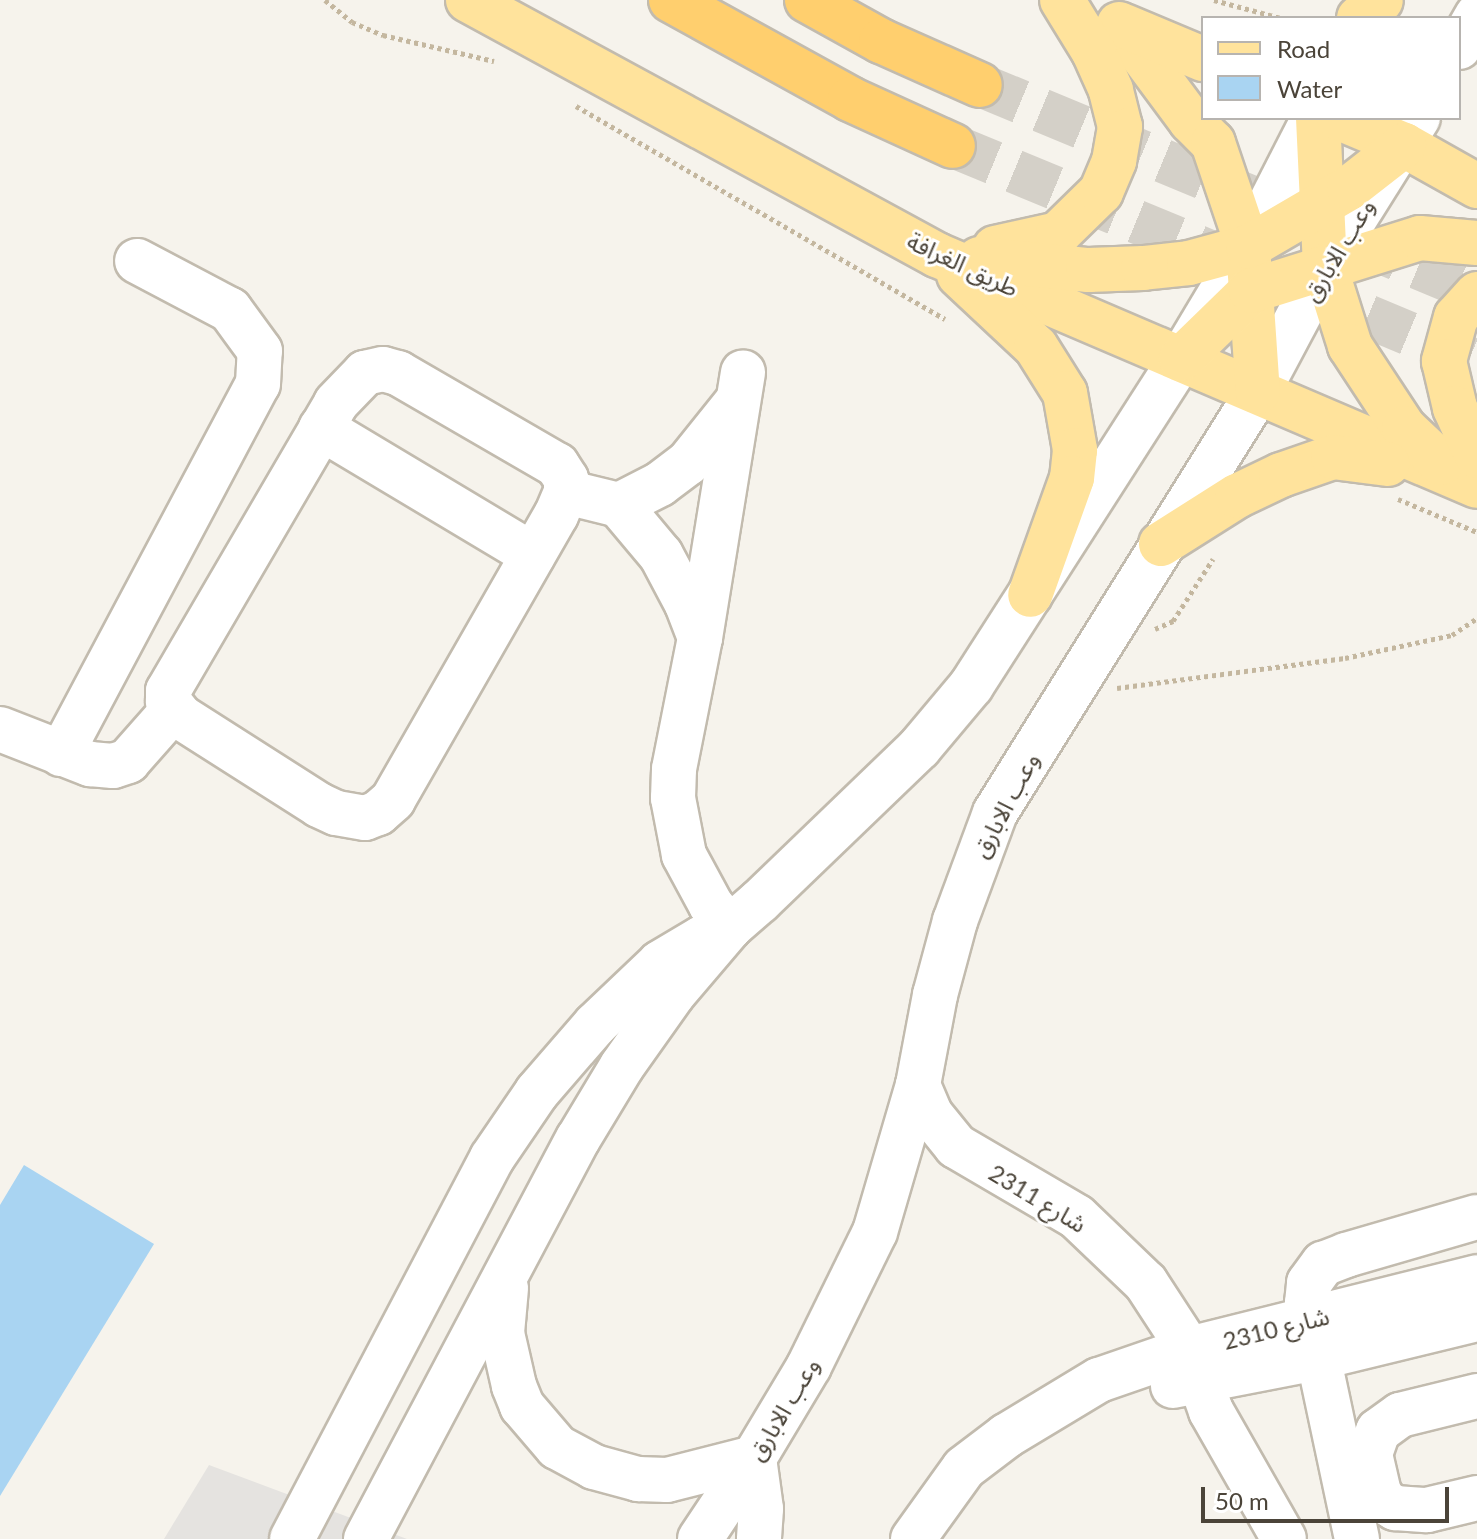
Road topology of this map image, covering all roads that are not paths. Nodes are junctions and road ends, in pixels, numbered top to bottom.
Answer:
1 (468, 0) edge
2 (671, 0) edge
3 (807, 0) edge
4 (1062, 0) edge
5 (1069, 0) edge
6 (1381, 0) edge
7 (1361, 16) edge
8 (1477, 16) edge
9 (1119, 24) junction
10 (1201, 41) edge
11 (1461, 44) edge
12 (1201, 58) edge
13 (980, 85) tunnel mouth
14 (1315, 120) edge
15 (1316, 120) edge
16 (1350, 120) edge
17 (1411, 131) edge
18 (953, 146) tunnel mouth
19 (1477, 186) edge
20 (1321, 205) junction
21 (1477, 243) edge
22 (1248, 247) junction
23 (937, 255) junction
24 (137, 261) dead end
25 (1325, 266) junction
26 (1251, 291) junction
27 (1477, 294) edge
28 (1181, 359) junction
29 (1258, 392) junction
30 (321, 428) junction
31 (1471, 475) edge
32 (566, 492) junction
33 (619, 505) junction
34 (1161, 544) junction
35 (533, 555) junction
36 (1030, 595) junction
37 (700, 638) junction
38 (173, 710) junction
39 (0, 729) edge
40 (61, 754) junction
41 (730, 927) junction
42 (918, 1085) junction
43 (1477, 1217) edge
44 (507, 1274) junction
45 (1477, 1277) edge
46 (1477, 1319) edge
47 (1314, 1339) junction
48 (1195, 1365) junction
49 (1256, 1370) junction
50 (1477, 1396) edge
51 (1232, 1420) junction
52 (754, 1458) junction
53 (1477, 1498) edge
54 (292, 1539) edge
55 (366, 1539) edge
56 (700, 1539) edge
57 (759, 1539) edge
58 (913, 1539) edge
59 (1284, 1539) edge
60 (1294, 1539) edge
61 (1357, 1539) edge

1 - 23 main road, طريق الغرافة
2 - 18 highway
3 - 13 highway
4 - 23 main road
5 - 9 main road
6 - 7 main road
8 - 11 street
9 - 10 main road
9 - 12 main road
9 - 22 main road
14 - 22 street
15 - 20 main road
16 - 17 main road
17 - 19 main road
17 - 20 main road
17 - 25 street, وعب الابارق
20 - 22 main road
20 - 25 main road
21 - 25 main road
22 - 23 main road
22 - 26 main road
22 - 28 street
23 - 28 main road, طريق الغرافة
23 - 36 main road
24 - 40 street
25 - 26 main road
25 - 29 street, وعب الابارق
25 - 31 main road
26 - 28 main road
26 - 29 main road
27 - 31 main road
28 - 29 main road, طريق الغرافة
28 - 36 street
29 - 31 main road, طريق الغرافة
29 - 34 street, وعب الابارق
30 - 32 street
30 - 35 street
30 - 38 street
31 - 34 main road
32 - 33 street
32 - 35 street
33 - 37 street
33 - 37 street
34 - 42 street, وعب الابارق
35 - 38 street
36 - 41 street
37 - 41 street
38 - 40 street
39 - 40 street
41 - 44 street
41 - 54 street
42 - 48 street, شارع 2311
42 - 52 street, وعب الابارق
43 - 47 street
44 - 52 street
44 - 55 street
45 - 47 street, شارع 2310
46 - 47 street, شارع 2310
47 - 48 street, شارع 2310
47 - 49 street, شارع 2310
47 - 61 street
48 - 49 street, شارع 2310
48 - 51 street, شارع 2311
48 - 58 street, شارع 2310
48 - 59 street, شارع 2311
49 - 51 street
50 - 53 street
51 - 60 street, شارع 2311
52 - 56 street, وعب الابارق
52 - 57 street

